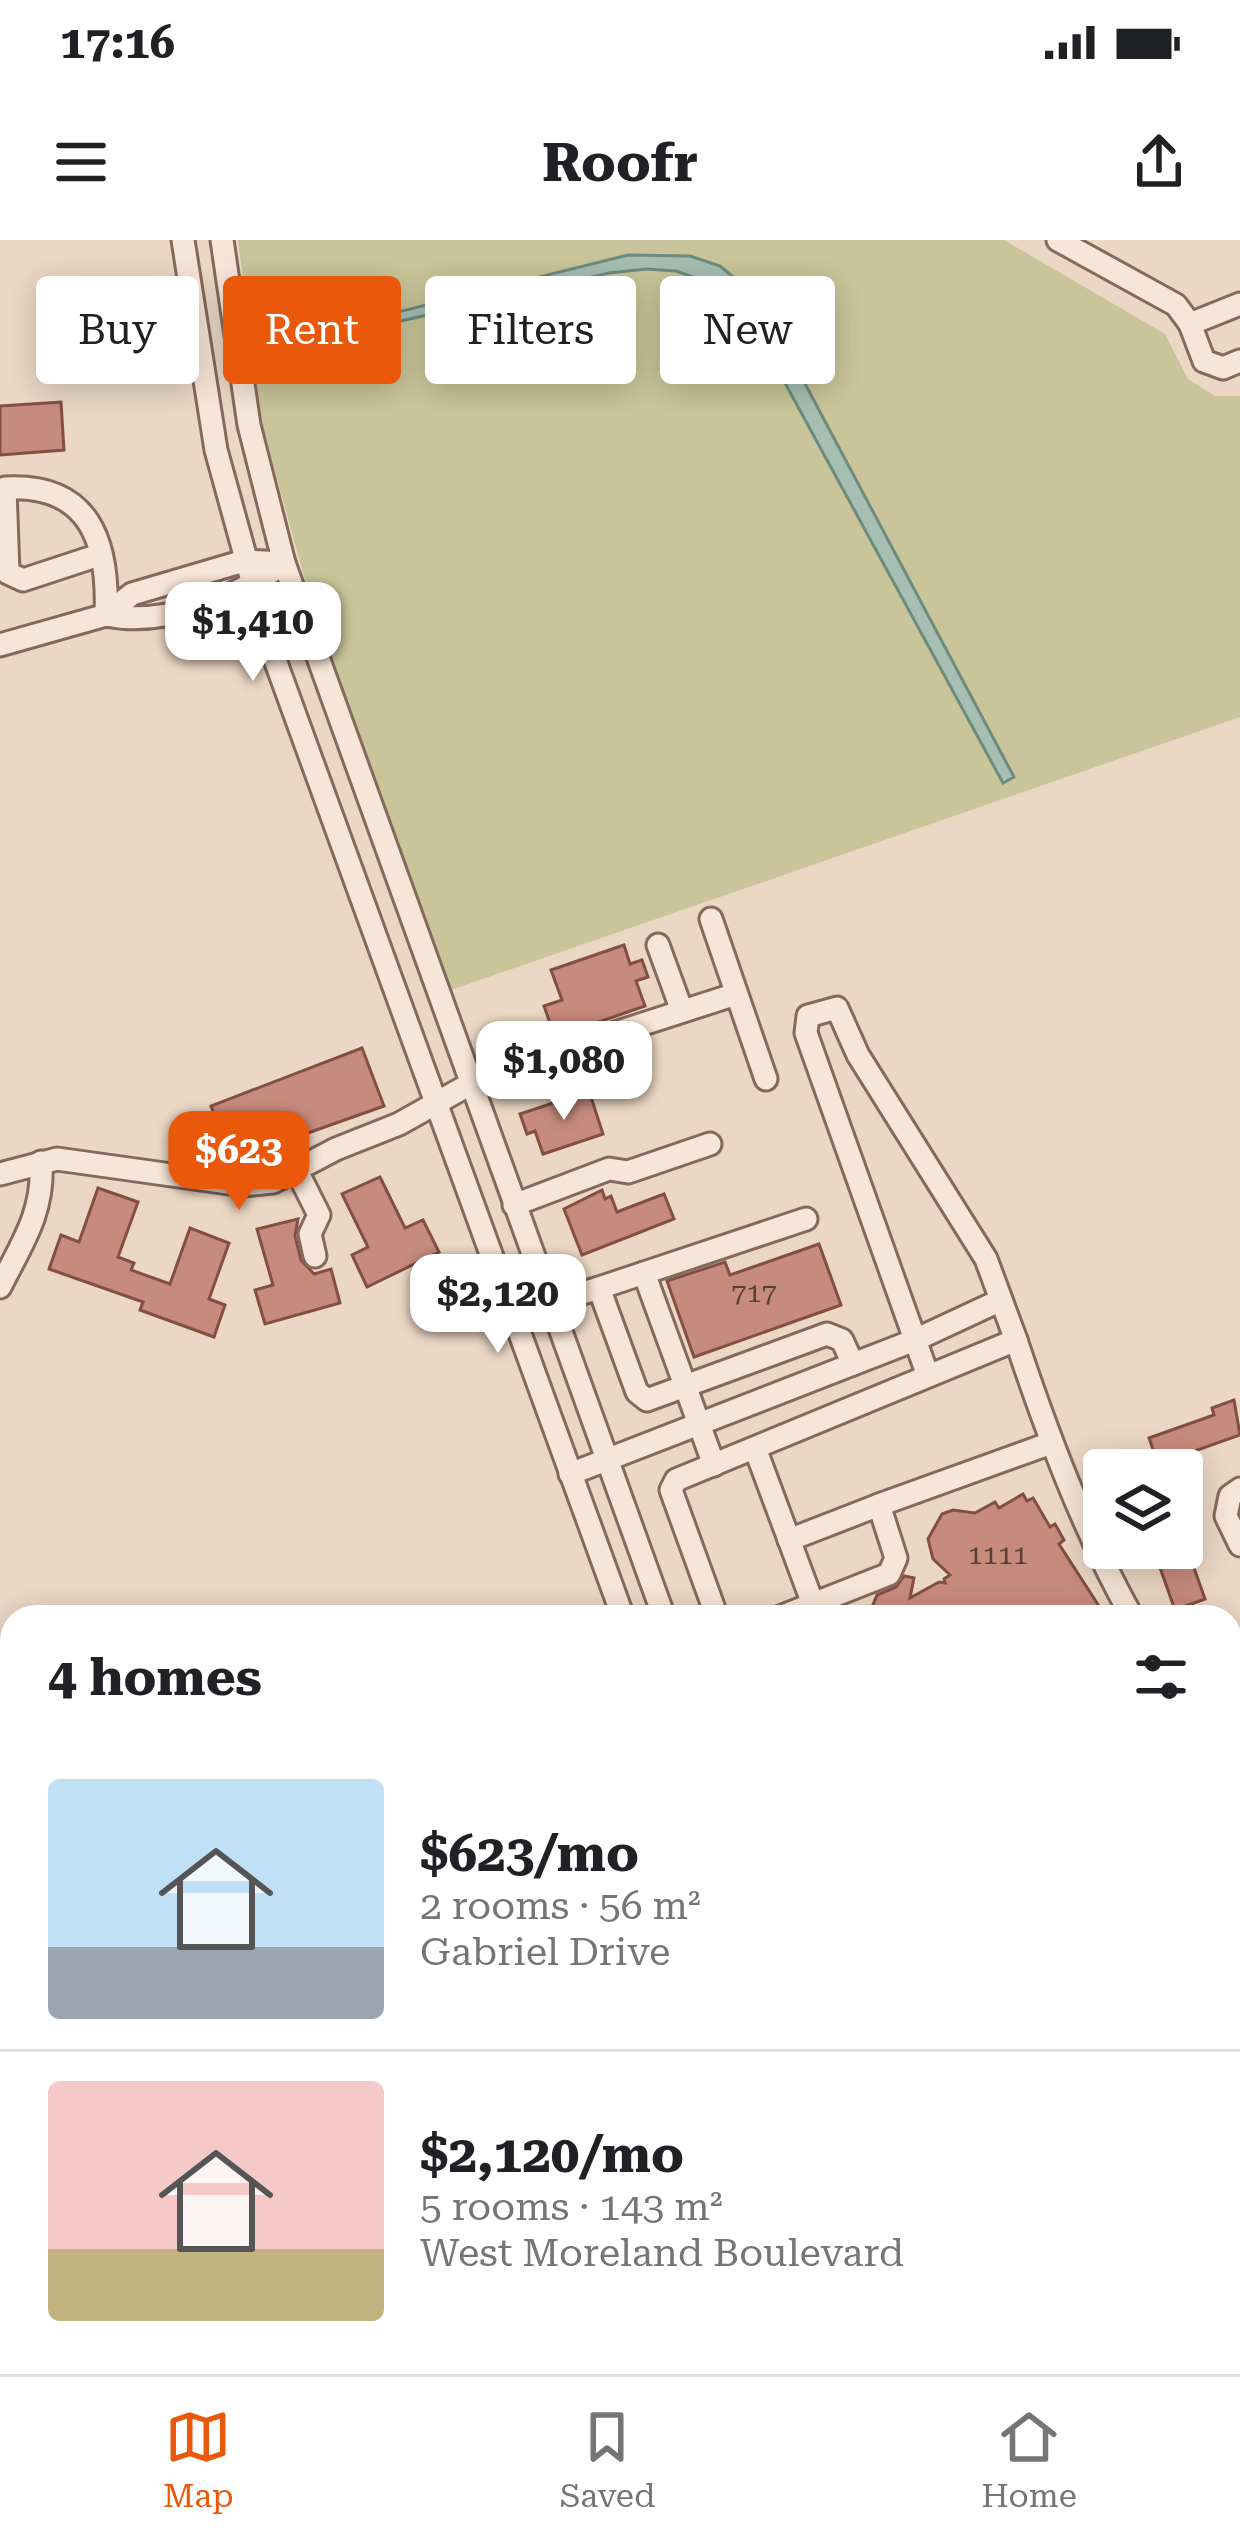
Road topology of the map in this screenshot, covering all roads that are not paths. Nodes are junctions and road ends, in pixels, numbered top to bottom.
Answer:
1 (183, 240) edge
2 (222, 240) edge
3 (1058, 240) edge
4 (1240, 304) edge
5 (1190, 324) junction
6 (1240, 362) edge
7 (249, 425) junction
8 (213, 431) junction
9 (99, 556) junction
10 (244, 561) junction
11 (284, 563) junction
12 (252, 588) junction
13 (106, 615) junction
14 (0, 645) edge
15 (350, 755) junction
16 (313, 768) junction
17 (711, 920) dead end
18 (658, 945) dead end
19 (736, 994) junction
20 (682, 1011) junction
21 (766, 1079) dead end
22 (471, 1087) junction
23 (435, 1100) junction
24 (710, 1144) dead end
25 (41, 1162) junction
26 (296, 1169) junction
27 (0, 1174) edge
28 (514, 1205) junction
29 (806, 1219) dead end
30 (315, 1256) dead end
31 (644, 1274) junction
32 (0, 1287) edge
33 (599, 1288) junction
34 (548, 1297) junction
35 (1001, 1300) junction
36 (509, 1304) junction
37 (915, 1340) junction
38 (1016, 1340) junction
39 (853, 1364) junction
40 (928, 1376) junction
41 (684, 1387) junction
42 (697, 1424) junction
43 (1051, 1443) junction
44 (755, 1448) junction
45 (606, 1460) junction
46 (714, 1465) junction
47 (570, 1474) junction
48 (1240, 1489) edge
49 (879, 1505) junction
50 (789, 1540) junction
51 (1240, 1545) edge
52 (813, 1604) joint
53 (619, 1605) edge
54 (660, 1605) edge
55 (713, 1605) edge
56 (1125, 1605) edge

1 - 8 street
2 - 7 street
3 - 5 street
4 - 5 street
5 - 6 street
7 - 8 street
7 - 11 street
8 - 10 street
9 - 9 street
9 - 13 street
10 - 11 street
10 - 12 street
10 - 13 street
11 - 12 street
11 - 15 street
12 - 13 street
12 - 16 street
13 - 14 street
15 - 16 street
15 - 22 street
16 - 23 street
17 - 19 street
18 - 20 street
19 - 20 street
19 - 21 street
20 - 22 street
22 - 23 street
22 - 28 street
23 - 26 street
23 - 36 street
24 - 28 street
25 - 26 street
25 - 27 street
25 - 32 street
26 - 30 street
28 - 34 street
29 - 31 street
31 - 33 street
31 - 41 street
33 - 34 street
33 - 41 street
34 - 36 street
34 - 45 street
35 - 37 street
35 - 37 street
35 - 38 street
36 - 47 street
37 - 39 street
37 - 40 street
38 - 40 street
38 - 43 street
39 - 41 street
39 - 42 street
40 - 44 street
41 - 42 street
42 - 45 street
42 - 46 street
43 - 49 street
43 - 56 street
44 - 46 street
44 - 50 street
45 - 47 street
45 - 54 street
46 - 55 street
47 - 53 street
48 - 51 street
49 - 50 street
49 - 52 street
50 - 52 street

